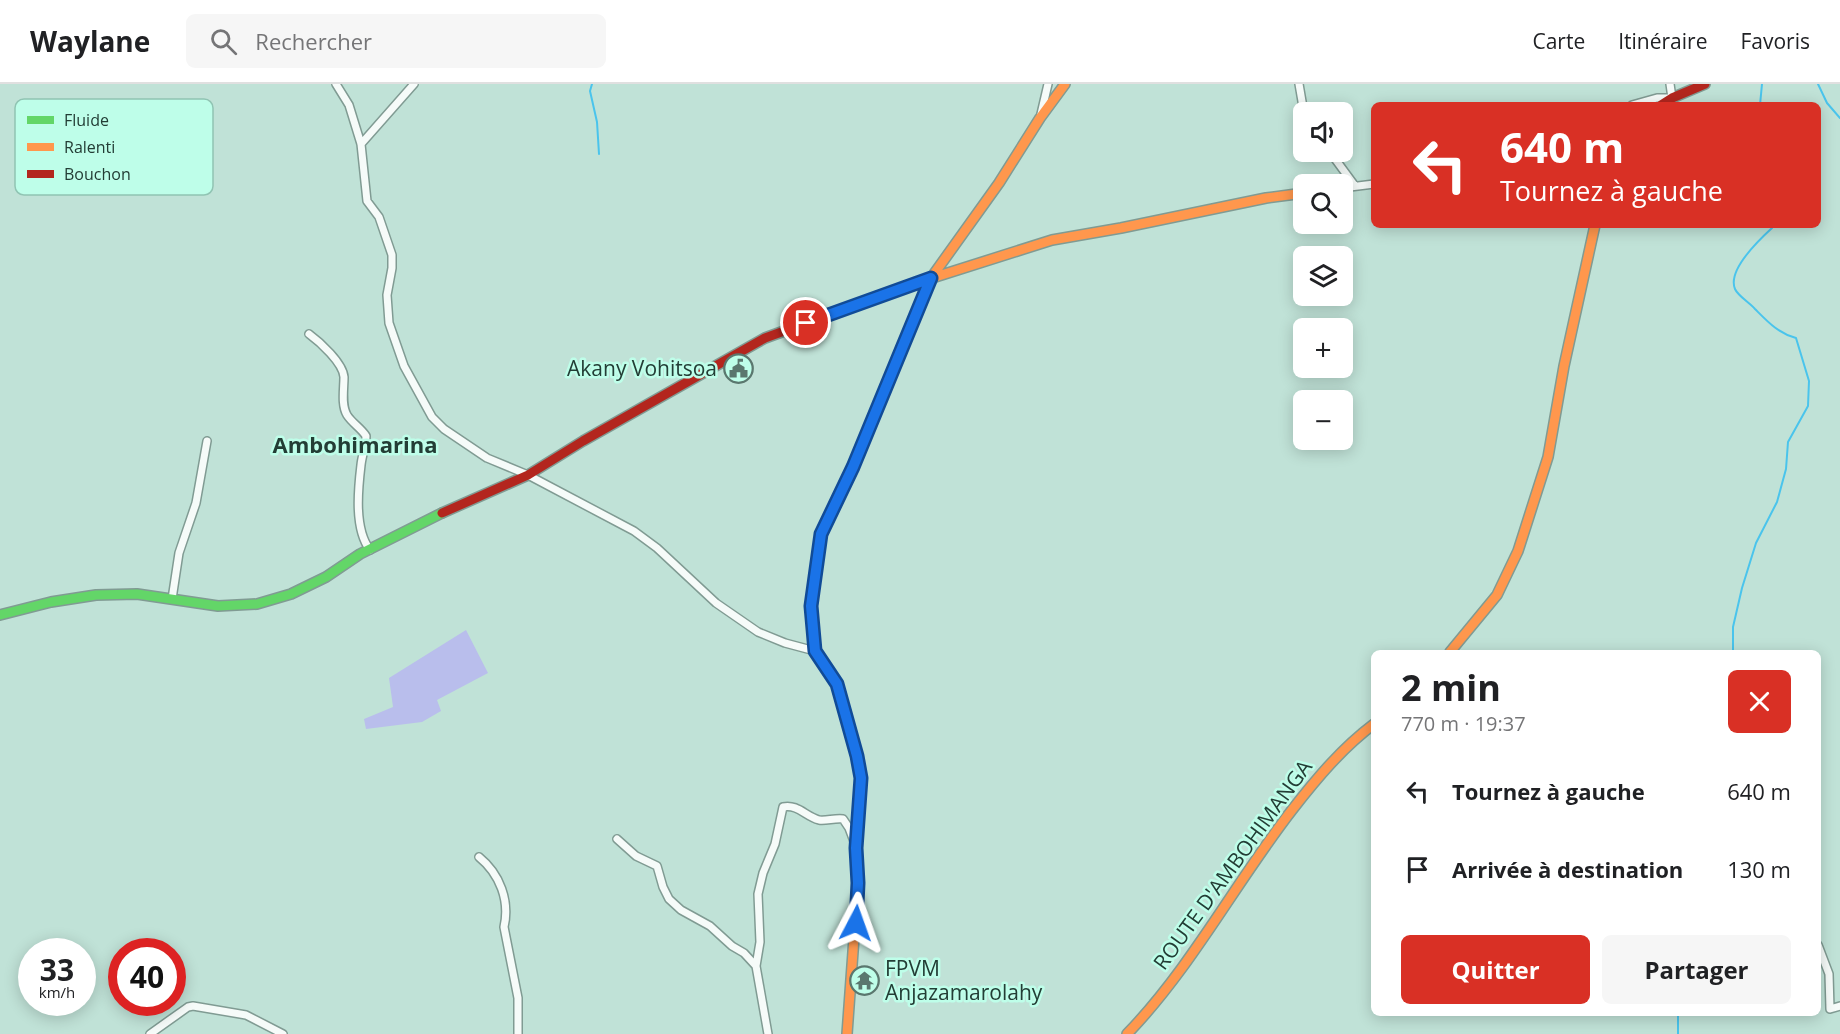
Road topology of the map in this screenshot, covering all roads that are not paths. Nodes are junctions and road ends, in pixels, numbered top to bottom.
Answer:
1 (336, 84) edge
2 (414, 84) edge
3 (1048, 84) edge
4 (1065, 84) edge
5 (1299, 84) edge
6 (1670, 84) edge
7 (1706, 84) edge
8 (1672, 98) junction
9 (1302, 102) edge
10 (1643, 102) edge
11 (1666, 102) edge
12 (1040, 118) junction
13 (362, 144) junction
14 (1337, 162) edge
15 (1371, 184) edge
16 (1355, 186) joint
17 (1293, 194) edge
18 (1594, 228) edge
19 (931, 278) junction
20 (309, 334) dead end
21 (207, 441) dead end
22 (528, 475) junction
23 (370, 550) junction
24 (172, 599) junction
25 (0, 615) edge
26 (1452, 650) edge
27 (815, 651) junction
28 (1371, 726) edge
29 (617, 839) dead end
30 (856, 848) junction
31 (479, 857) dead end
32 (1821, 953) edge
33 (756, 966) junction
34 (1840, 1006) edge
35 (150, 1034) edge
36 (283, 1034) edge
37 (518, 1034) edge
38 (768, 1034) edge
39 (847, 1034) edge
40 (1127, 1034) edge

1 - 13 street
2 - 13 street
3 - 12 street
4 - 12 street
5 - 9 street
6 - 8 street
7 - 8 street
8 - 10 street
8 - 11 street
12 - 19 street
13 - 22 street
14 - 16 street
15 - 16 street
17 - 19 street
18 - 26 street
19 - 22 street
19 - 27 street
20 - 23 street
21 - 24 street
22 - 23 street
22 - 27 street
23 - 24 street
24 - 25 street
27 - 30 street
28 - 40 street, ROUTE D'AMBOHIMANGA
29 - 33 street
30 - 33 street
30 - 39 street
31 - 37 street
32 - 34 street
33 - 38 street
35 - 36 street

